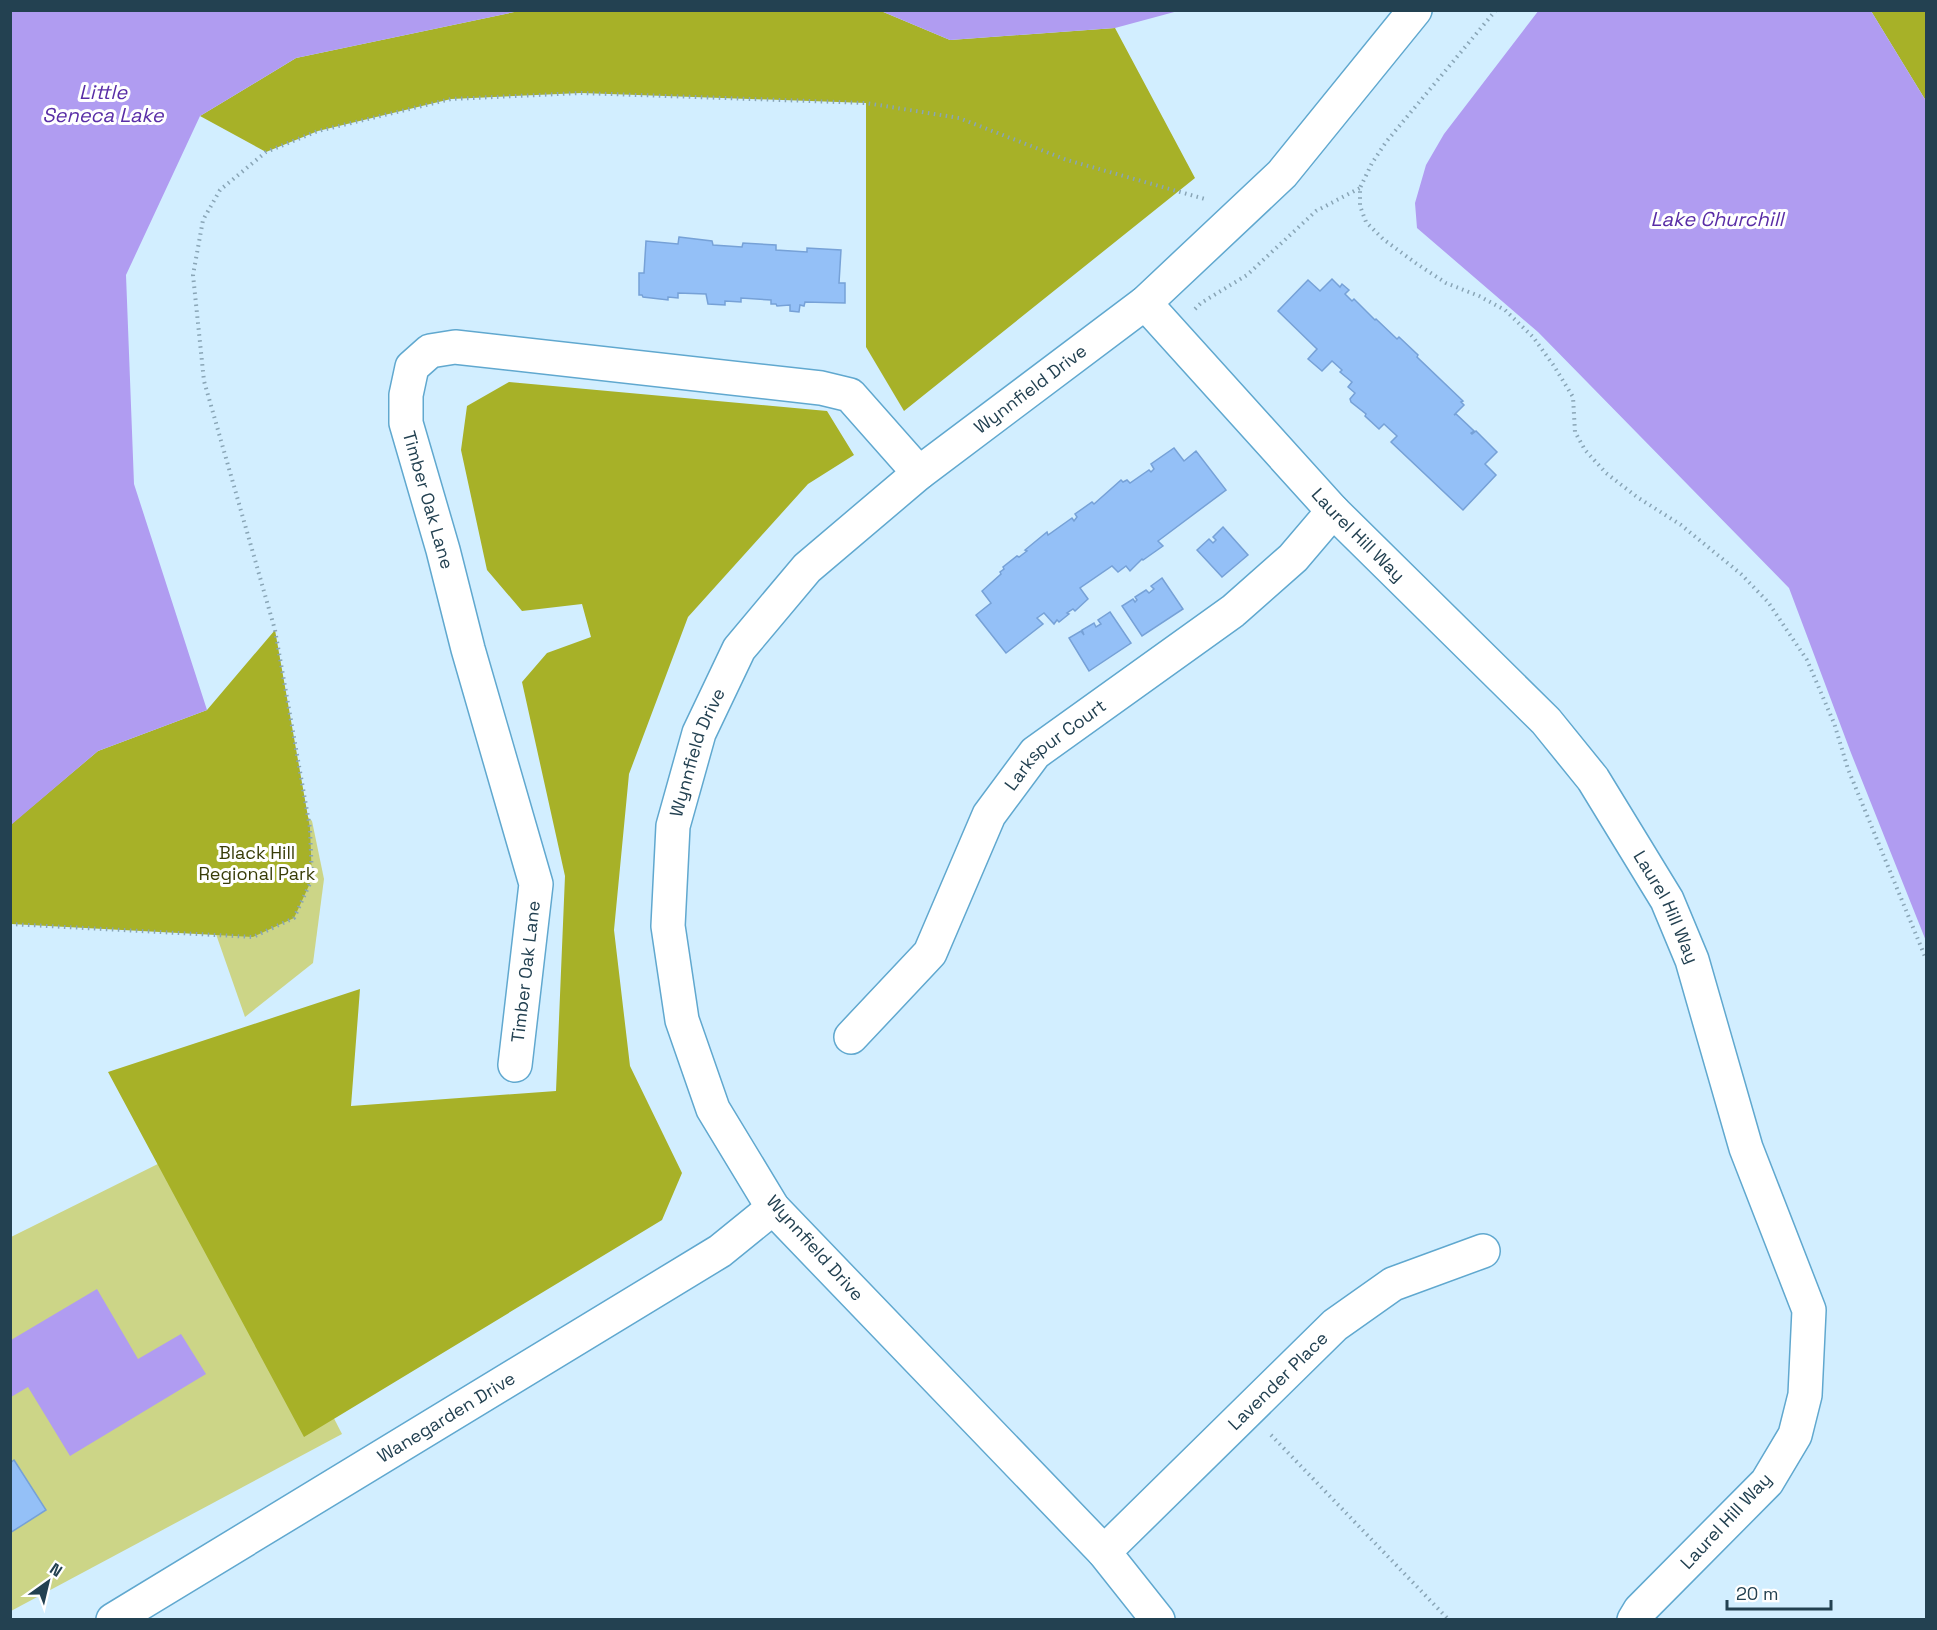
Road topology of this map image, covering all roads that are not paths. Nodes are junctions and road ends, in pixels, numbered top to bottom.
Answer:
1 (1415, 10) edge
2 (1145, 303) junction
3 (919, 473) junction
4 (1333, 511) junction
5 (851, 1037) dead end
6 (515, 1065) dead end
7 (773, 1208) junction
8 (1483, 1251) dead end
9 (1104, 1552) junction
10 (113, 1620) edge
11 (1158, 1620) edge
12 (1634, 1620) edge

1 - 2 street, Wynnfield Drive
2 - 3 street, Wynnfield Drive
2 - 4 street, Laurel Hill Way
3 - 6 street, Timber Oak Lane
3 - 7 street, Wynnfield Drive
4 - 5 street, Larkspur Court
4 - 12 street, Laurel Hill Way
7 - 9 street, Wynnfield Drive
7 - 10 street, Wanegarden Drive
8 - 9 street, Lavender Place
9 - 11 street, Wynnfield Drive

